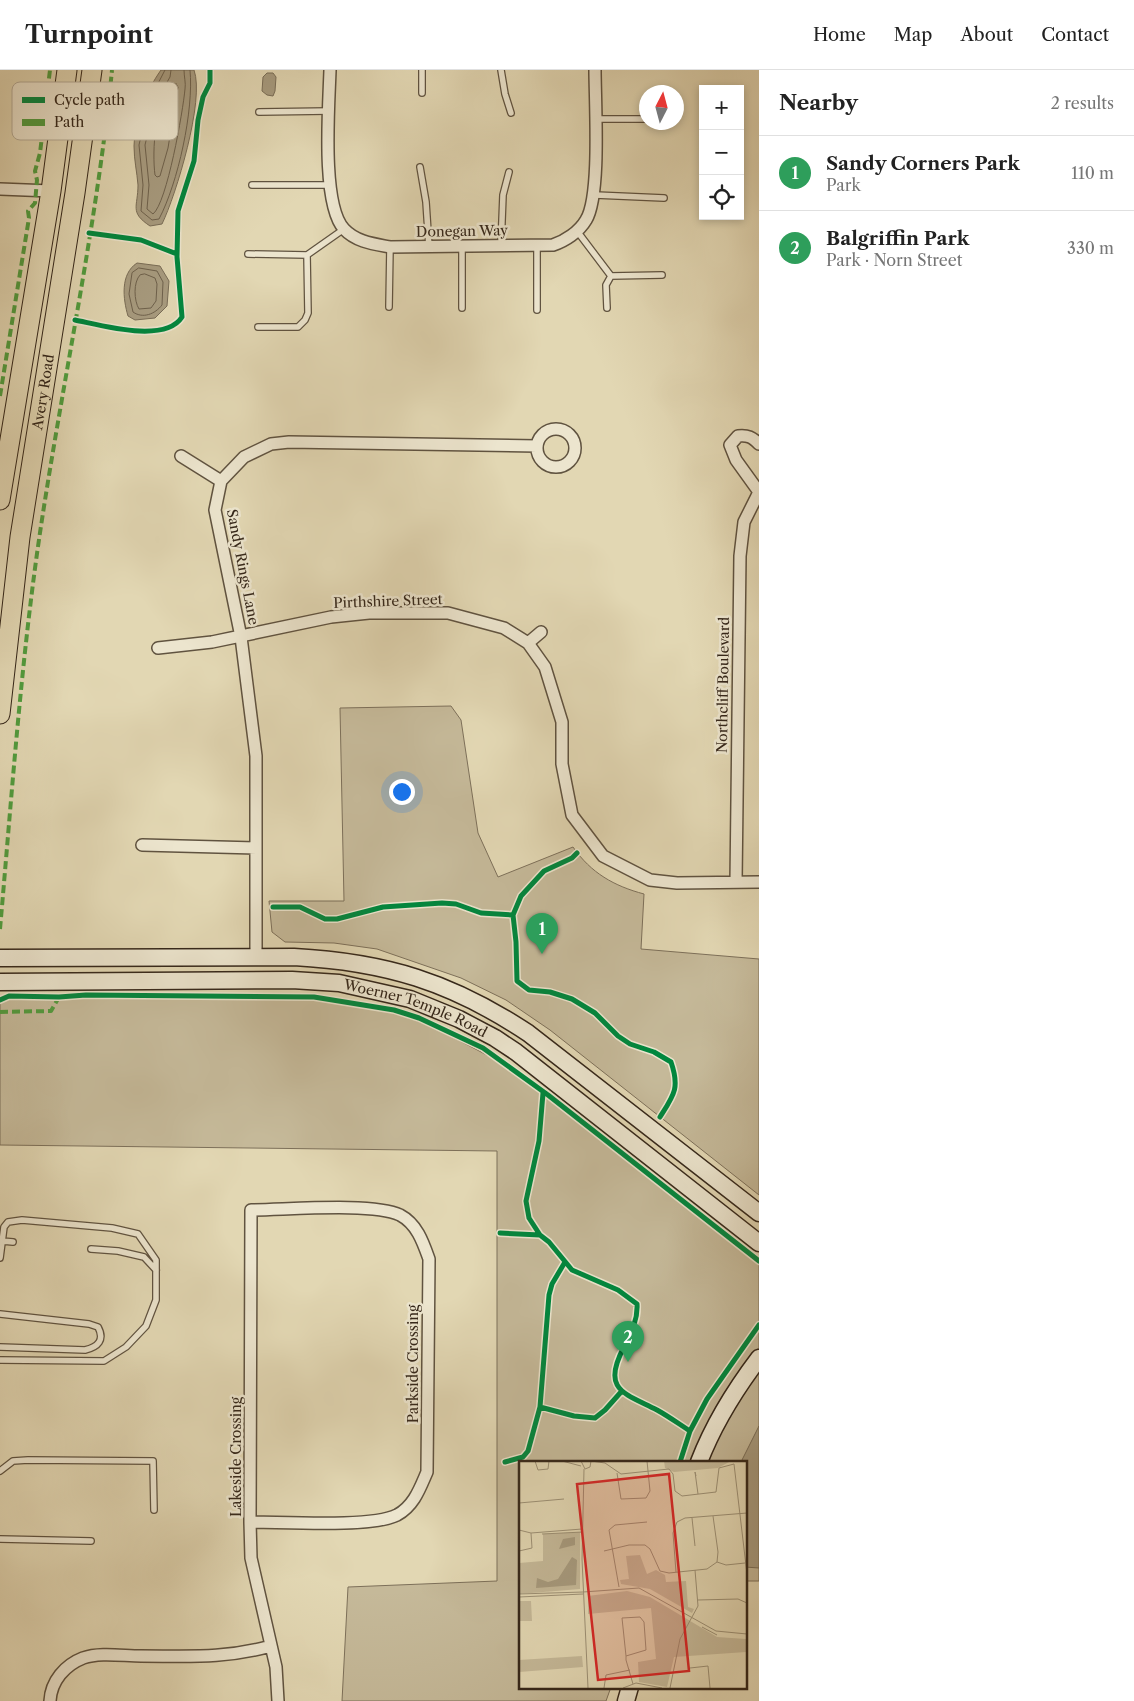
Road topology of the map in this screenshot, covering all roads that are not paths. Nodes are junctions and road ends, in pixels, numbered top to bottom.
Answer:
1 (330, 70) edge
2 (422, 70) edge
3 (501, 70) edge
4 (595, 70) edge
5 (422, 94) dead end
6 (329, 111) junction
7 (259, 112) dead end
8 (511, 112) dead end
9 (595, 119) junction
10 (639, 119) edge
11 (58, 140) edge
12 (82, 140) edge
13 (420, 167) dead end
14 (509, 172) dead end
15 (252, 185) dead end
16 (330, 185) junction
17 (0, 189) edge
18 (51, 191) junction
19 (595, 195) junction
20 (664, 198) dead end
21 (344, 229) junction
22 (577, 231) junction
23 (462, 246) junction
24 (501, 246) junction
25 (537, 246) junction
26 (390, 247) junction
27 (430, 247) junction
28 (248, 254) dead end
29 (307, 255) junction
30 (662, 275) dead end
31 (611, 276) junction
32 (389, 307) dead end
33 (462, 308) dead end
34 (607, 308) dead end
35 (537, 310) dead end
36 (258, 327) dead end
37 (759, 444) edge
38 (4, 445) edge
39 (537, 446) dead end
40 (181, 456) dead end
41 (2, 467) edge
42 (221, 481) junction
43 (759, 492) edge
44 (0, 500) edge
45 (541, 632) dead end
46 (241, 636) junction
47 (528, 643) junction
48 (158, 648) dead end
49 (0, 714) edge
50 (142, 845) dead end
51 (256, 848) junction
52 (736, 882) junction
53 (759, 882) edge
54 (256, 957) junction
55 (0, 958) edge
56 (0, 982) edge
57 (251, 1210) joint
58 (759, 1213) edge
59 (2, 1241) junction
60 (13, 1242) dead end
61 (759, 1244) edge
62 (92, 1249) dead end
63 (0, 1258) edge
64 (156, 1270) junction
65 (0, 1314) edge
66 (0, 1346) edge
67 (759, 1358) edge
68 (0, 1360) edge
69 (699, 1461) edge
70 (0, 1471) edge
71 (154, 1510) dead end
72 (250, 1522) junction
73 (0, 1538) edge
74 (91, 1541) dead end
75 (270, 1646) junction
76 (630, 1688) edge
77 (50, 1701) edge
78 (278, 1701) edge
79 (626, 1701) edge

1 - 6 street
2 - 5 lane
3 - 8 lane
4 - 9 street, Donegan Way
6 - 7 lane
6 - 16 street
9 - 10 lane
9 - 19 street, Donegan Way
11 - 18 main road, Avery Road
12 - 49 main road, Avery Road
13 - 27 lane
14 - 24 lane
15 - 16 lane
16 - 21 street
17 - 18 street
18 - 38 main road, Avery Road
19 - 20 lane
19 - 22 street, Donegan Way
21 - 26 street, Donegan Way
21 - 29 lane
22 - 25 street, Donegan Way
22 - 31 lane
23 - 24 street, Donegan Way
23 - 27 street, Donegan Way
23 - 33 lane
24 - 25 street, Donegan Way
25 - 35 lane
26 - 27 street, Donegan Way
26 - 32 lane
28 - 29 lane
29 - 36 lane
30 - 31 lane
31 - 34 lane
37 - 43 street, Northcliff Boulevard
38 - 41 main road, Avery Road
39 - 42 street
40 - 42 street
41 - 44 main road, Avery Road
42 - 46 street, Sandy Rings Lane
43 - 52 street, Northcliff Boulevard
45 - 47 street
46 - 47 street, Pirthshire Street
46 - 48 street, Pirthshire Street
46 - 51 street, Sandy Rings Lane
47 - 52 street, Pirthshire Street
50 - 51 street
51 - 54 street, Sandy Rings Lane
52 - 53 street, Pirthshire Street
54 - 55 main road, Woerner Temple Road
54 - 58 main road, Woerner Temple Road
56 - 61 main road, Woerner Temple Road
57 - 72 street, Lakeside Crossing
57 - 72 street, Parkside Crossing
59 - 60 lane
59 - 63 lane
59 - 64 lane
62 - 64 lane
64 - 68 lane
65 - 66 lane
67 - 69 main road
70 - 71 lane
72 - 75 street, Lakeside Crossing
73 - 74 lane
75 - 77 street
75 - 78 street, Lakeside Crossing
76 - 79 main road

